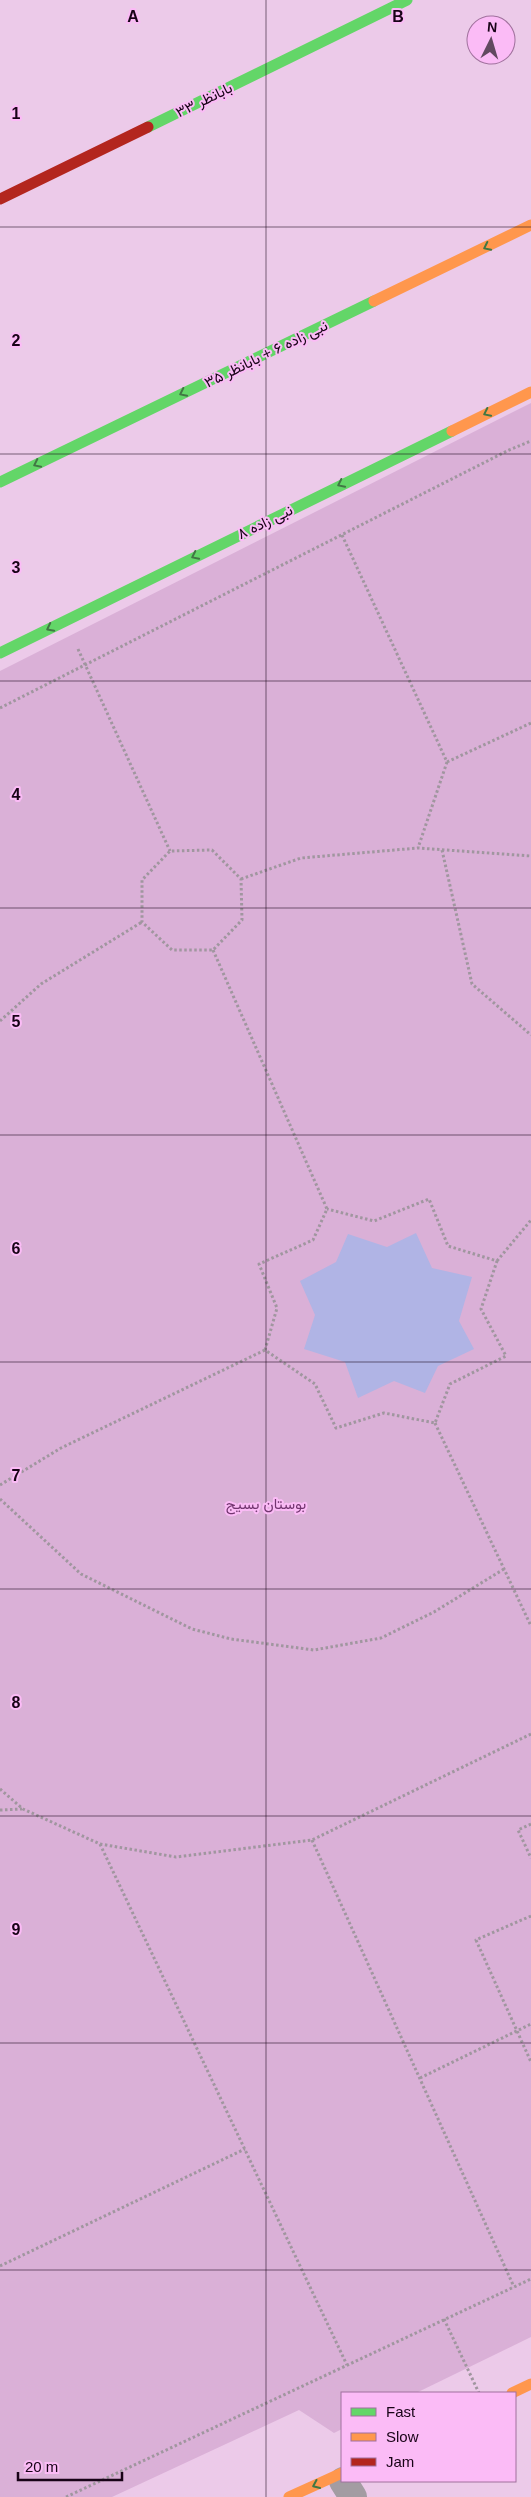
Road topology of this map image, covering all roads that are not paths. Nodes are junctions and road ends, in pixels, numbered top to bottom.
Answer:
1 (408, 0) edge
2 (0, 199) edge
3 (531, 225) edge
4 (531, 392) edge
5 (0, 482) edge
6 (0, 653) edge
7 (531, 2384) edge
8 (514, 2392) edge
9 (341, 2482) edge
10 (289, 2497) edge

1 - 2 street, بابانظر ۳۳
3 -> 5 street, نبی زاده ۶ + بابانظر ۳۵
4 -> 6 street, نبی زاده ۸
7 - 8 street
9 -> 10 street

